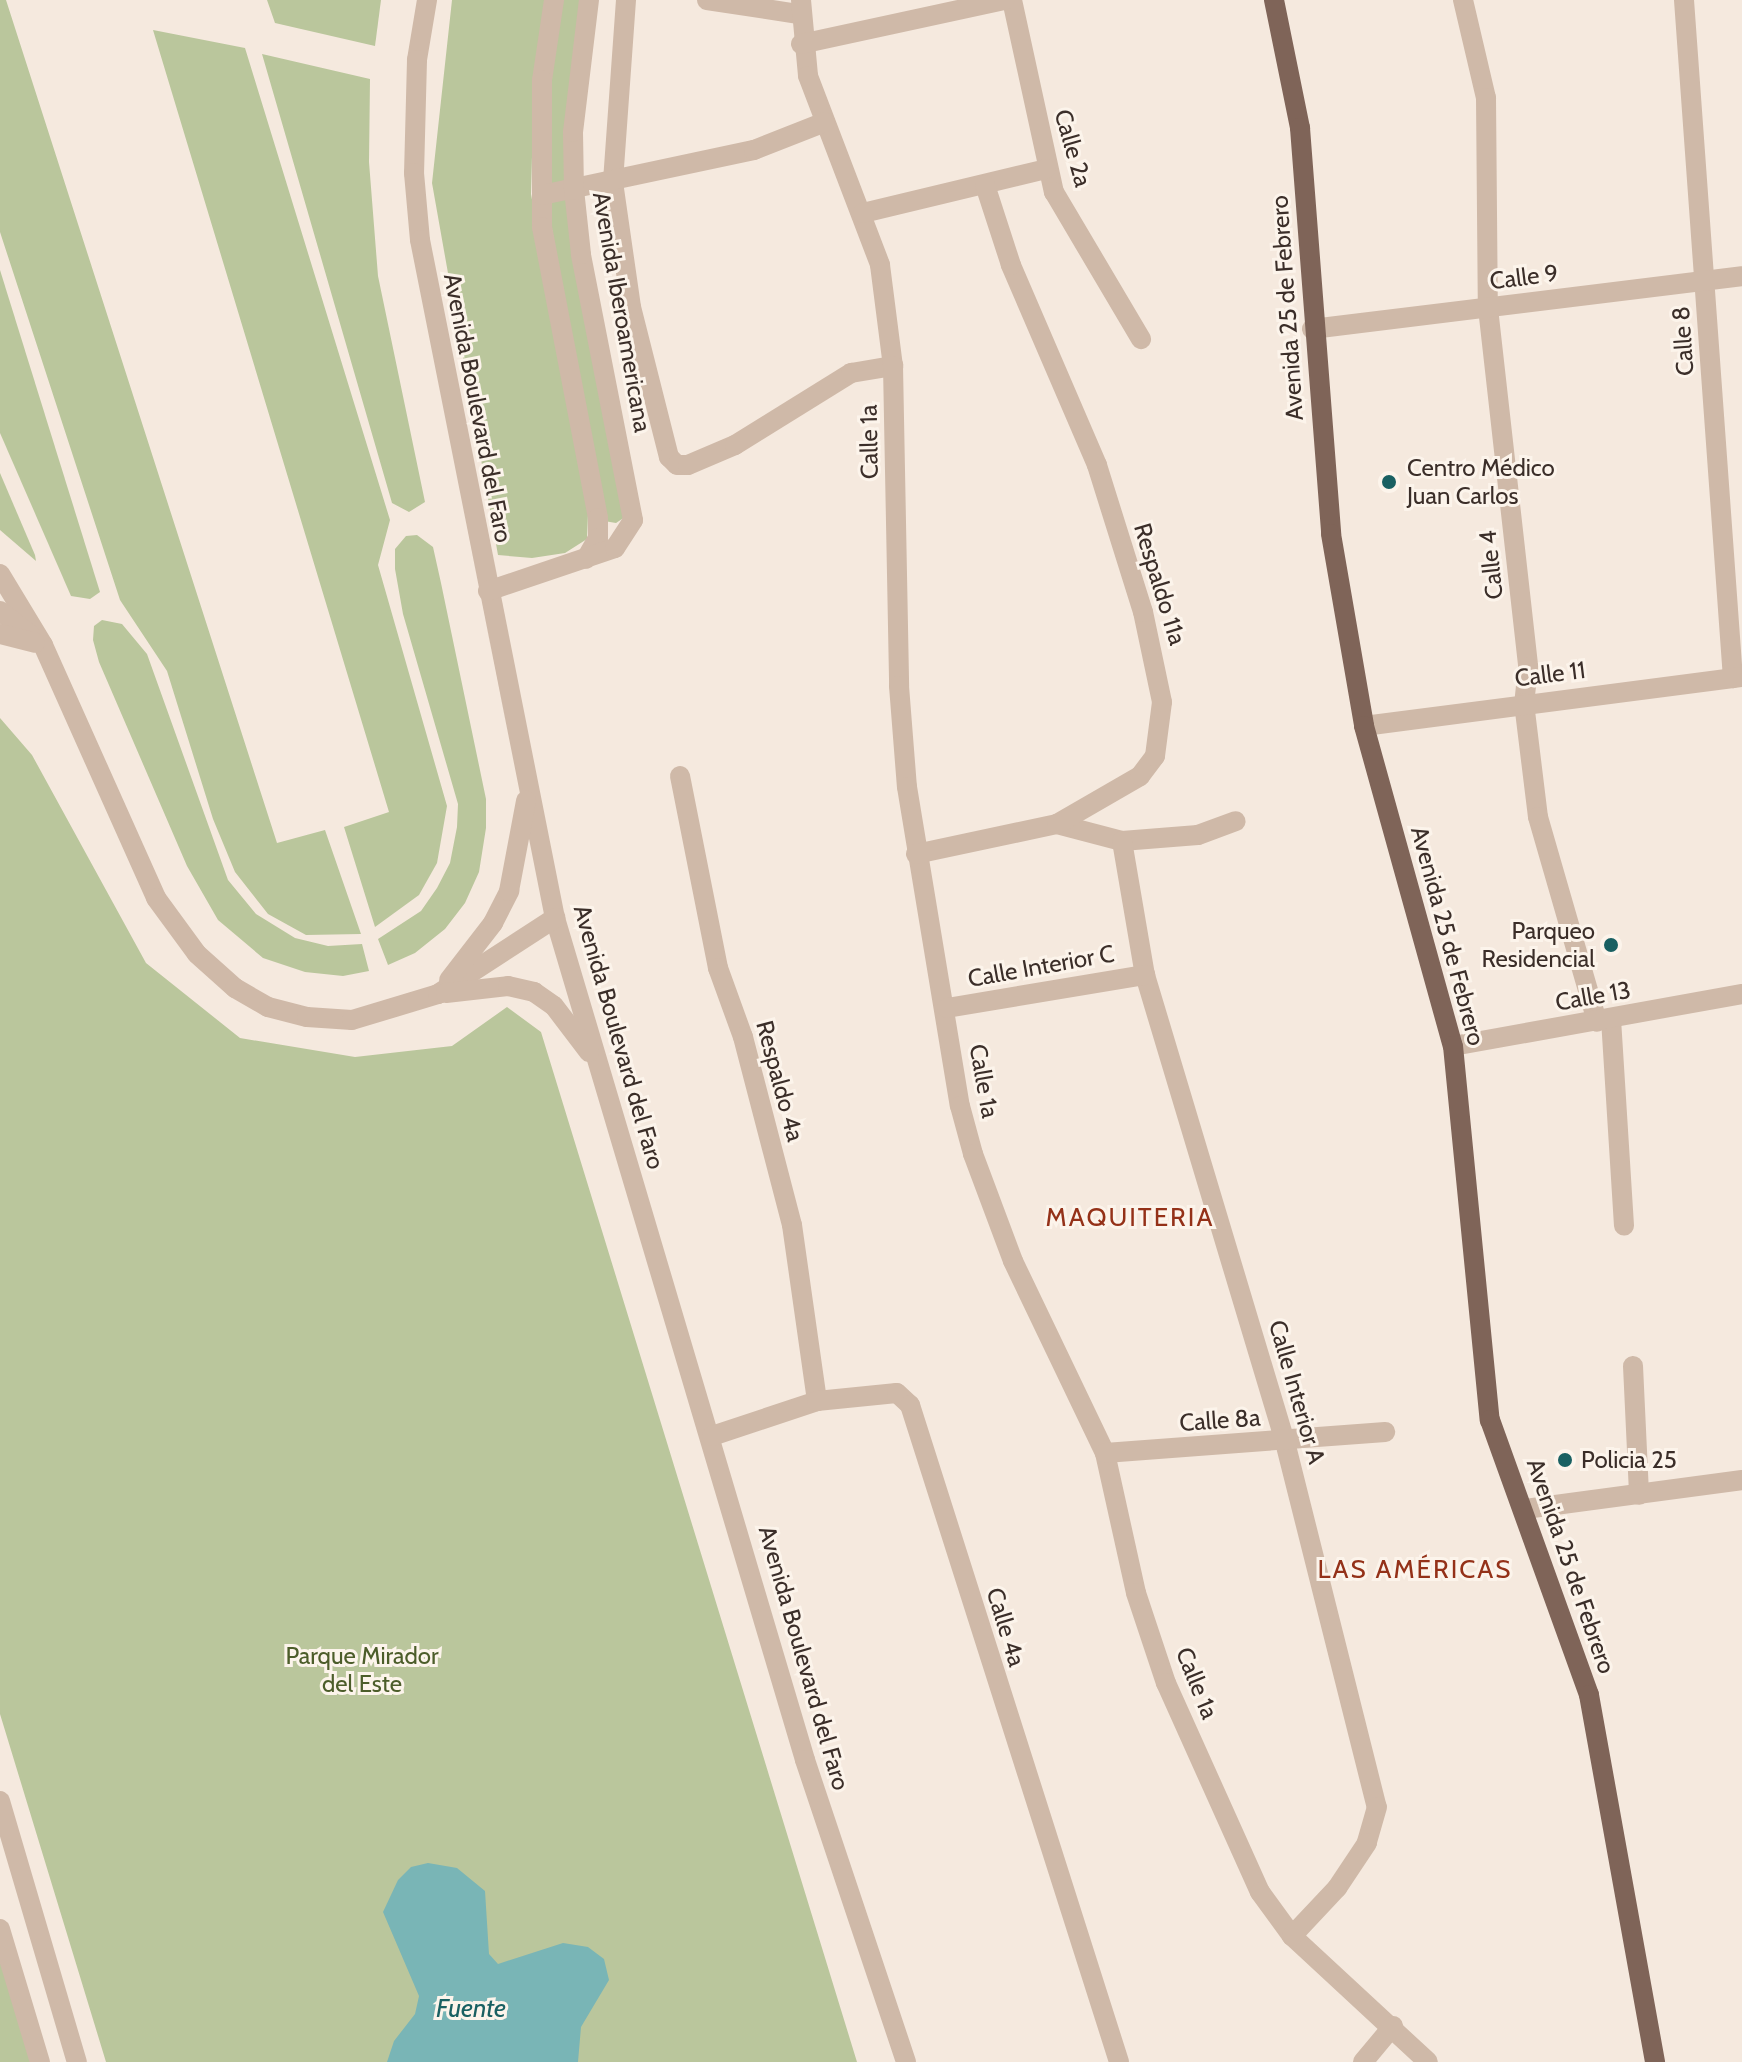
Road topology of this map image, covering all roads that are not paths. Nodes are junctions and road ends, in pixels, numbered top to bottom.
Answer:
1 (427, 0) edge
2 (554, 0) edge
3 (589, 0) edge
4 (626, 0) edge
5 (707, 0) edge
6 (1004, 0) edge
7 (1012, 0) edge
8 (1274, 0) edge
9 (1463, 0) edge
10 (1684, 0) edge
11 (800, 7) edge
12 (801, 44) junction
13 (825, 122) junction
14 (1046, 169) junction
15 (613, 182) junction
16 (985, 185) junction
17 (574, 190) junction
18 (542, 195) junction
19 (863, 213) junction
20 (1742, 276) edge
21 (1705, 281) junction
22 (1488, 308) junction
23 (1312, 329) junction
24 (1141, 339) dead end
25 (893, 366) junction
26 (586, 559) junction
27 (0, 574) edge
28 (488, 591) junction
29 (0, 611) edge
30 (0, 634) edge
31 (43, 645) junction
32 (1737, 677) edge
33 (1524, 703) junction
34 (1364, 726) junction
35 (680, 776) dead end
36 (528, 785) junction
37 (1236, 821) dead end
38 (1057, 824) junction
39 (1122, 841) junction
40 (916, 854) junction
41 (555, 918) junction
42 (1145, 975) junction
43 (438, 994) junction
44 (1742, 994) edge
45 (947, 1008) junction
46 (1604, 1020) junction
47 (1453, 1046) junction
48 (597, 1062) junction
49 (1624, 1226) dead end
50 (1633, 1366) dead end
51 (817, 1401) junction
52 (1385, 1432) dead end
53 (712, 1436) junction
54 (1285, 1442) junction
55 (1105, 1453) junction
56 (1742, 1480) edge
57 (1639, 1495) junction
58 (1525, 1509) junction
59 (0, 1801) edge
60 (0, 1929) edge
61 (1292, 1936) junction
62 (1393, 2026) junction
63 (40, 2062) edge
64 (77, 2062) edge
65 (906, 2062) edge
66 (1119, 2062) edge
67 (1363, 2062) edge
68 (1428, 2062) edge
69 (1655, 2062) edge

1 - 28 street, Avenida Boulevard del Faro
2 - 18 street
3 - 17 street, Avenida Iberoamericana
4 - 15 street
5 - 11 street
6 - 12 street
7 - 14 street, Calle 2a
8 - 23 main road, Avenida 25 de Febrero
9 - 22 street, Calle 4
10 - 21 street, Calle 8
11 - 12 street, Calle 1a
12 - 13 street, Calle 1a
13 - 15 street
13 - 19 street, Calle 1a
14 - 16 street
14 - 24 street, Calle 2a
15 - 17 street
15 - 25 street
16 - 19 street
16 - 38 street, Respaldo 11a
17 - 18 street
17 - 26 street, Avenida Iberoamericana
18 - 26 street
19 - 25 street, Calle 1a
20 - 21 street, Calle 9
21 - 22 street, Calle 9
21 - 32 street, Calle 8
22 - 23 street, Calle 9
22 - 33 street, Calle 4
23 - 34 main road, Avenida 25 de Febrero
25 - 40 street, Calle 1a
26 - 28 street, Avenida Iberoamericana
27 - 31 street
28 - 36 street, Avenida Boulevard del Faro
29 - 31 street
30 - 31 street
31 - 43 street
32 - 33 street, Calle 11
33 - 34 street, Calle 11
33 - 46 street, Calle 4
34 - 47 main road, Avenida 25 de Febrero
35 - 51 street, Respaldo 4a
36 - 41 street, Avenida Boulevard del Faro
36 - 43 street
37 - 39 street
38 - 39 street
38 - 40 street, Respaldo 11a
39 - 42 street, Calle Interior A
40 - 45 street, Calle 1a
41 - 43 street
41 - 48 street, Avenida Boulevard del Faro
42 - 45 street, Calle Interior C
42 - 54 street, Calle Interior A
43 - 48 street
44 - 46 street, Calle 13
45 - 55 street, Calle 1a
46 - 47 street, Calle 13
46 - 49 street, Calle 4
47 - 58 main road, Avenida 25 de Febrero
48 - 53 street, Avenida Boulevard del Faro
50 - 57 street
51 - 53 street, Calle 4a
51 - 66 street, Calle 4a
52 - 54 street, Calle 8a
53 - 65 street, Avenida Boulevard del Faro
54 - 55 street, Calle 8a
54 - 61 street, Calle Interior A
55 - 61 street, Calle 1a
56 - 57 street
57 - 58 street
58 - 69 main road, Avenida 25 de Febrero
59 - 64 street
60 - 63 street
61 - 62 street, Calle 1a
62 - 67 street
62 - 68 street, Calle 1a

